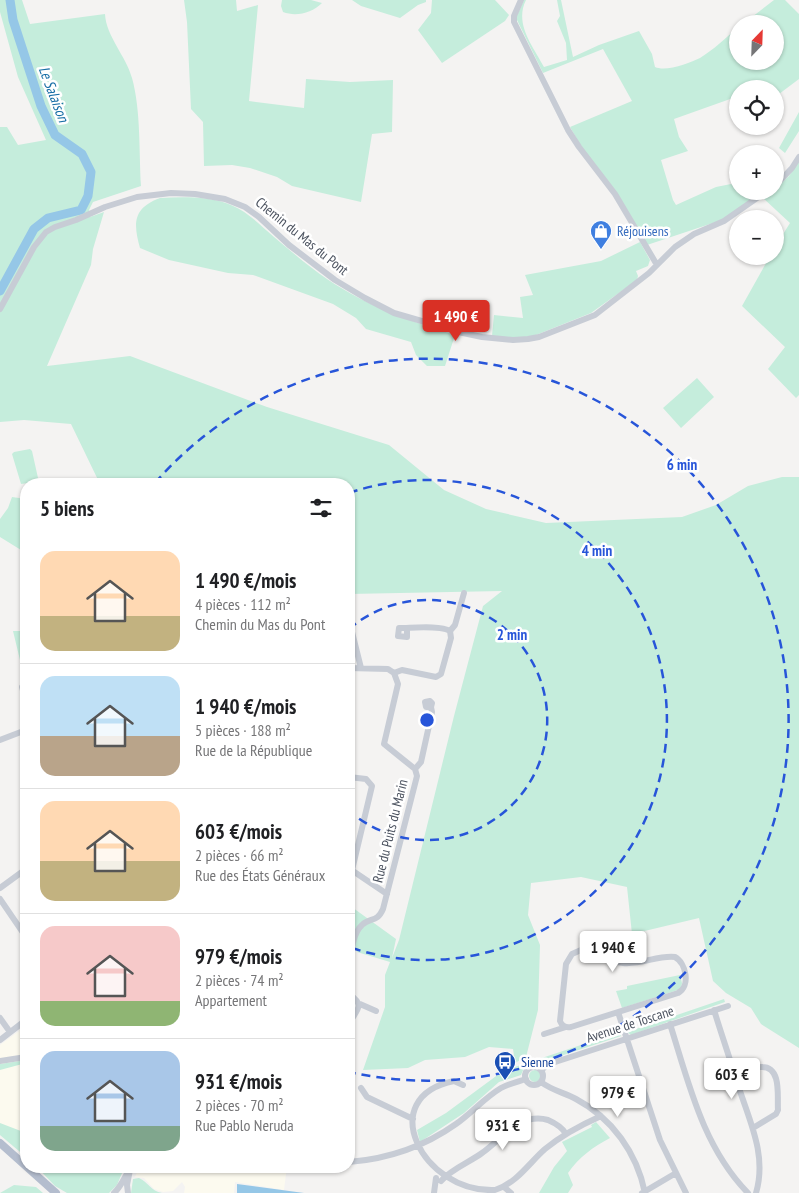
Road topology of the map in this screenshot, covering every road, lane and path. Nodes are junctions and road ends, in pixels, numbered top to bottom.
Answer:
1 (521, 0) edge
2 (799, 157) edge
3 (784, 176) edge
4 (754, 200) edge
5 (657, 265) junction
6 (0, 309) edge
7 (464, 593) dead end
8 (407, 628) dead end
9 (450, 631) junction
10 (355, 652) edge
11 (355, 668) edge
12 (361, 668) junction
13 (394, 673) junction
14 (431, 707) dead end
15 (20, 732) edge
16 (0, 740) edge
17 (415, 769) junction
18 (355, 778) edge
19 (355, 850) edge
20 (355, 872) edge
21 (20, 874) edge
22 (0, 888) edge
23 (387, 894) junction
24 (0, 899) edge
25 (20, 928) edge
26 (355, 941) edge
27 (355, 998) edge
28 (360, 1004) junction
29 (728, 1006) dead end
30 (714, 1010) junction
31 (376, 1011) dead end
32 (618, 1012) junction
33 (355, 1013) edge
34 (0, 1018) edge
35 (20, 1024) edge
36 (670, 1024) junction
37 (566, 1027) junction
38 (10, 1032) junction
39 (544, 1034) dead end
40 (626, 1039) junction
41 (0, 1040) edge
42 (20, 1058) edge
43 (0, 1061) edge
44 (541, 1070) junction
45 (735, 1074) junction
46 (526, 1079) junction
47 (542, 1082) junction
48 (463, 1085) dead end
49 (361, 1088) dead end
50 (601, 1116) junction
51 (413, 1119) junction
52 (753, 1128) junction
53 (566, 1134) junction
54 (0, 1143) edge
55 (415, 1146) junction
56 (20, 1161) edge
57 (355, 1161) edge
58 (32, 1173) edge
59 (34, 1173) edge
60 (128, 1173) edge
61 (130, 1173) edge
62 (676, 1174) junction
63 (438, 1180) junction
64 (504, 1186) junction
65 (644, 1192) edge
66 (50, 1193) edge
67 (56, 1193) edge
68 (114, 1193) edge
69 (128, 1193) edge
70 (434, 1193) edge
71 (511, 1193) edge
72 (686, 1193) edge
73 (748, 1193) edge
74 (756, 1193) edge

1 - 5 street
2 - 3 street
4 - 5 street, Chemin du Mas du Pont
5 - 6 street, Chemin du Mas du Pont
7 - 9 street
8 - 9 street
9 - 13 street
10 - 12 street
11 - 12 street
12 - 13 street
13 - 17 street, Rue du Puits du Marin
14 - 17 street
15 - 16 street
17 - 23 street, Rue du Puits du Marin
18 - 19 street
20 - 23 street
21 - 22 street
23 - 26 street, Rue du Puits du Marin
24 - 25 street
27 - 28 street
28 - 31 street
28 - 33 street
29 - 30 street, Avenue de Toscane
30 - 36 street, Avenue de Toscane
30 - 45 street
32 - 37 street
32 - 37 street
32 - 40 street
34 - 38 street
35 - 38 street
36 - 40 street, Avenue de Toscane
36 - 73 street
37 - 39 street
38 - 41 street
40 - 44 street, Avenue de Toscane
40 - 62 street
42 - 43 street
44 - 46 street
44 - 47 street
45 - 52 street
45 - 52 street
46 - 47 street
46 - 55 street
47 - 50 street
48 - 51 street
49 - 51 street
50 - 53 street
50 - 65 street
51 - 55 street
52 - 74 street
53 - 63 street
53 - 64 street
54 - 56 main road
55 - 57 street
55 - 63 street
58 - 66 main road
59 - 67 main road
60 - 68 street
61 - 69 street
62 - 65 street
62 - 72 street
63 - 64 street
63 - 70 street
64 - 71 street

